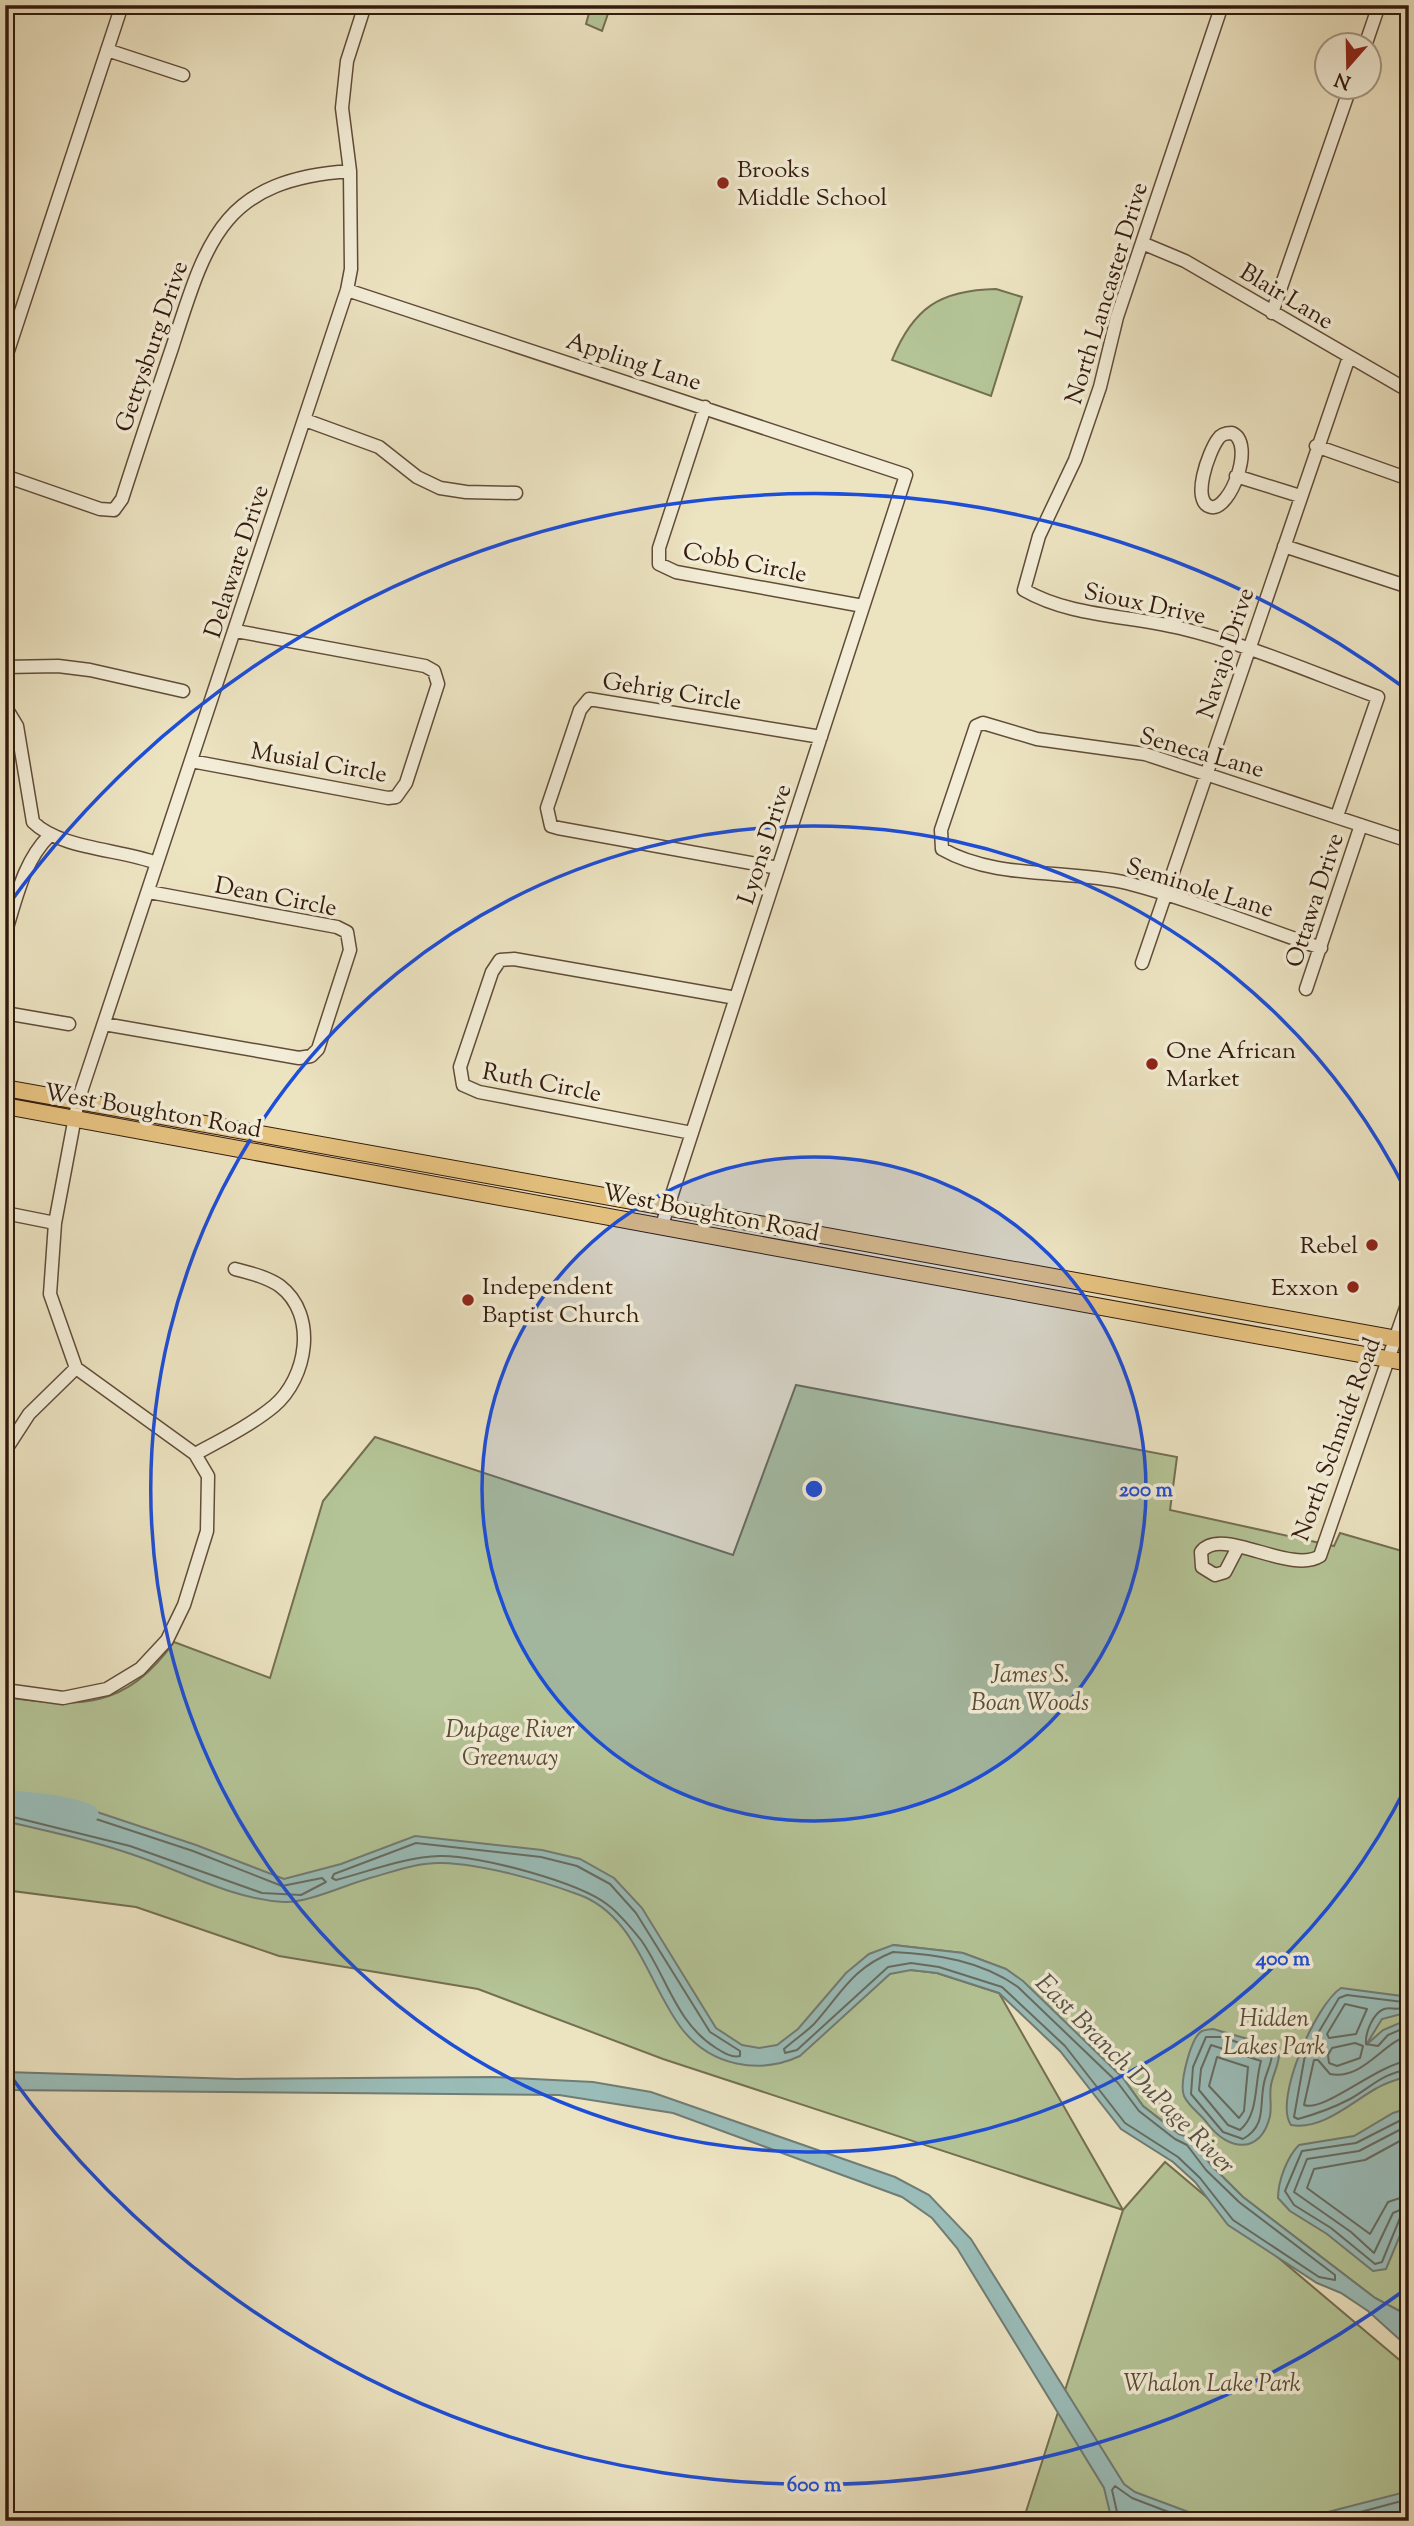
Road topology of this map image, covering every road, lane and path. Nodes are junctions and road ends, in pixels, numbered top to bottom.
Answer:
1 (122, 5) edge
2 (365, 5) edge
3 (1222, 5) edge
4 (1379, 5) edge
5 (1370, 32) edge
6 (107, 50) junction
7 (183, 75) dead end
8 (1345, 102) edge
9 (350, 171) junction
10 (1142, 243) junction
11 (347, 290) junction
12 (1272, 313) junction
13 (1349, 357) junction
14 (5, 360) edge
15 (1409, 373) edge
16 (1406, 389) edge
17 (705, 407) junction
18 (305, 420) junction
19 (1316, 446) junction
20 (906, 475) joint
21 (5, 476) edge
22 (1236, 476) junction
23 (1409, 479) edge
24 (516, 493) dead end
25 (1300, 496) junction
26 (1283, 546) junction
27 (1406, 586) dead end
28 (1024, 590) joint
29 (863, 606) junction
30 (236, 631) junction
31 (1248, 649) junction
32 (5, 667) edge
33 (183, 691) dead end
34 (5, 706) edge
35 (821, 737) junction
36 (191, 761) junction
37 (1208, 773) junction
38 (1337, 816) junction
39 (1361, 825) junction
40 (49, 836) junction
41 (1409, 841) edge
42 (942, 849) joint
43 (157, 863) junction
44 (778, 868) junction
45 (149, 892) junction
46 (1166, 896) junction
47 (5, 934) edge
48 (1321, 948) junction
49 (1142, 963) dead end
50 (1306, 989) dead end
51 (736, 998) junction
52 (5, 1013) edge
53 (69, 1024) dead end
54 (104, 1024) junction
55 (5, 1088) edge
56 (78, 1101) junction
57 (5, 1106) edge
58 (75, 1119) junction
59 (692, 1133) junction
60 (542, 1187) junction
61 (535, 1202) junction
62 (5, 1213) edge
63 (664, 1217) junction
64 (55, 1223) junction
65 (760, 1225) junction
66 (752, 1245) junction
67 (235, 1269) dead end
68 (1409, 1299) edge
69 (1402, 1340) edge
70 (1388, 1359) junction
71 (1409, 1363) edge
72 (76, 1368) junction
73 (5, 1451) edge
74 (195, 1454) junction
75 (1238, 1547) dead end
76 (5, 1690) edge

1 - 6 street
2 - 9 street, Delaware Drive
3 - 10 street, North Lancaster Drive
4 - 5 street
6 - 7 street
6 - 14 street
8 - 12 street
9 - 11 street, Delaware Drive
9 - 21 street, Gettysburg Drive
10 - 12 street, Blair Lane
10 - 28 street, North Lancaster Drive
11 - 17 street, Appling Lane
11 - 18 street, Delaware Drive
12 - 13 street, Blair Lane
13 - 16 street, Blair Lane
13 - 19 street, Navajo Drive
15 - 16 street
17 - 20 street, Appling Lane
17 - 29 street, Cobb Circle
18 - 24 street
18 - 30 street, Delaware Drive
19 - 23 street
19 - 25 street, Navajo Drive
20 - 29 street, Lyons Drive
22 - 22 street
22 - 25 street
25 - 26 street, Navajo Drive
26 - 27 street
26 - 31 street, Navajo Drive
28 - 31 street, Sioux Drive
29 - 35 street, Lyons Drive
30 - 36 street, Delaware Drive
30 - 36 street, Musial Circle
31 - 37 street, Navajo Drive
31 - 38 street, Sioux Drive
32 - 33 street
34 - 40 street
35 - 44 street, Lyons Drive
35 - 44 street, Gehrig Circle
36 - 43 street, Delaware Drive
37 - 38 street, Seneca Lane
37 - 42 street, Seneca Lane
37 - 46 street, Navajo Drive
38 - 39 street, Seneca Lane
39 - 41 street, Seneca Lane
39 - 48 street, Ottawa Drive
40 - 43 street
40 - 47 street
42 - 46 street, Seminole Lane
43 - 45 street, Delaware Drive
44 - 51 street, Lyons Drive
45 - 54 street, Delaware Drive
45 - 54 street, Dean Circle
46 - 48 street, Seminole Lane
46 - 49 street, Navajo Drive
48 - 50 street, Ottawa Drive
51 - 59 street, Lyons Drive
51 - 59 street, Ruth Circle
52 - 53 street
54 - 56 street, Delaware Drive
55 - 56 main road, West Boughton Road
56 - 58 street, Delaware Drive
56 - 60 main road, West Boughton Road
57 - 58 main road, West Boughton Road
58 - 61 main road, West Boughton Road
58 - 64 street, Delaware Drive
59 - 63 street, Lyons Drive
60 - 61 street
60 - 63 main road, West Boughton Road
61 - 63 main road, West Boughton Road
62 - 64 street
63 - 65 main road, West Boughton Road
63 - 66 main road, West Boughton Road
64 - 72 street, Delaware Drive
65 - 66 street
65 - 69 main road, West Boughton Road
66 - 70 main road, West Boughton Road
67 - 74 street
68 - 69 street, North Schmidt Road
69 - 70 street, North Schmidt Road
70 - 71 main road, West Boughton Road
70 - 75 street, North Schmidt Road
72 - 73 street
72 - 74 street
74 - 76 street

